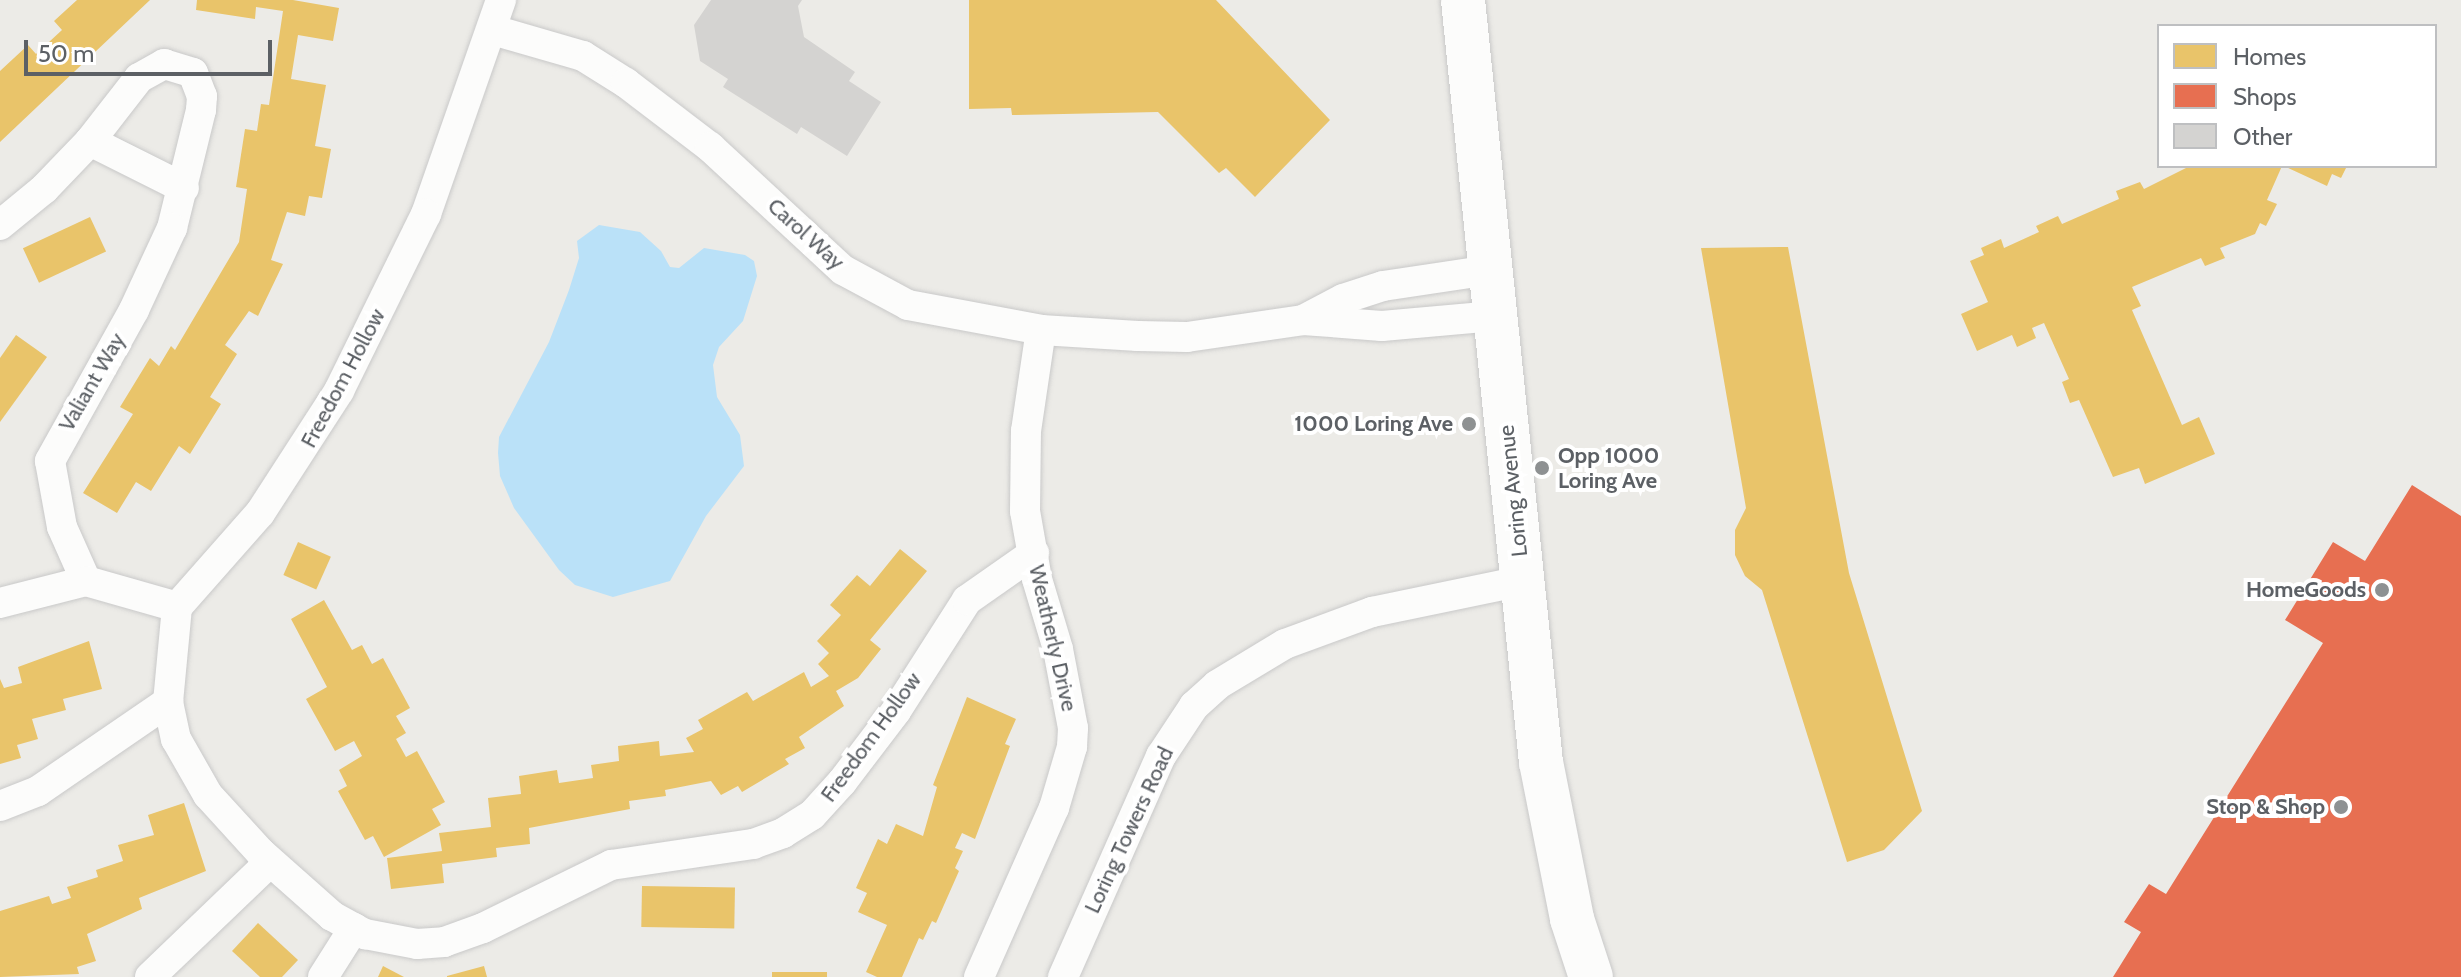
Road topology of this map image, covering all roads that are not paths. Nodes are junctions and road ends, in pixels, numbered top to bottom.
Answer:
1 (501, 0) edge
2 (1463, 0) edge
3 (493, 30) junction
4 (90, 141) junction
5 (184, 188) junction
6 (0, 225) edge
7 (1490, 270) junction
8 (1495, 316) junction
9 (1303, 320) junction
10 (1041, 330) junction
11 (1034, 553) junction
12 (86, 581) junction
13 (1522, 581) junction
14 (0, 603) edge
15 (177, 607) junction
16 (168, 702) junction
17 (0, 806) edge
18 (270, 862) junction
19 (354, 928) junction
20 (150, 977) edge
21 (323, 977) edge
22 (979, 977) edge
23 (1063, 977) edge
24 (1591, 977) edge

1 - 3 street, Freedom Hollow
2 - 7 main road, Loring Avenue
3 - 10 street, Carol Way
3 - 15 street, Freedom Hollow
4 - 5 street
4 - 5 street, Valiant Way
4 - 6 street, Valiant Way
5 - 12 street, Valiant Way
7 - 8 main road, Loring Avenue
7 - 9 street, Carol Way
8 - 9 street, Carol Way
8 - 13 main road, Loring Avenue
9 - 10 street, Carol Way
10 - 11 street, Weatherly Drive
11 - 19 street, Freedom Hollow
11 - 22 street, Weatherly Drive
12 - 14 street
12 - 15 street
13 - 23 street, Loring Towers Road
13 - 24 main road, Loring Avenue
15 - 16 street, Freedom Hollow
16 - 17 street
16 - 18 street, Freedom Hollow
18 - 19 street, Freedom Hollow
18 - 20 street
19 - 21 street

